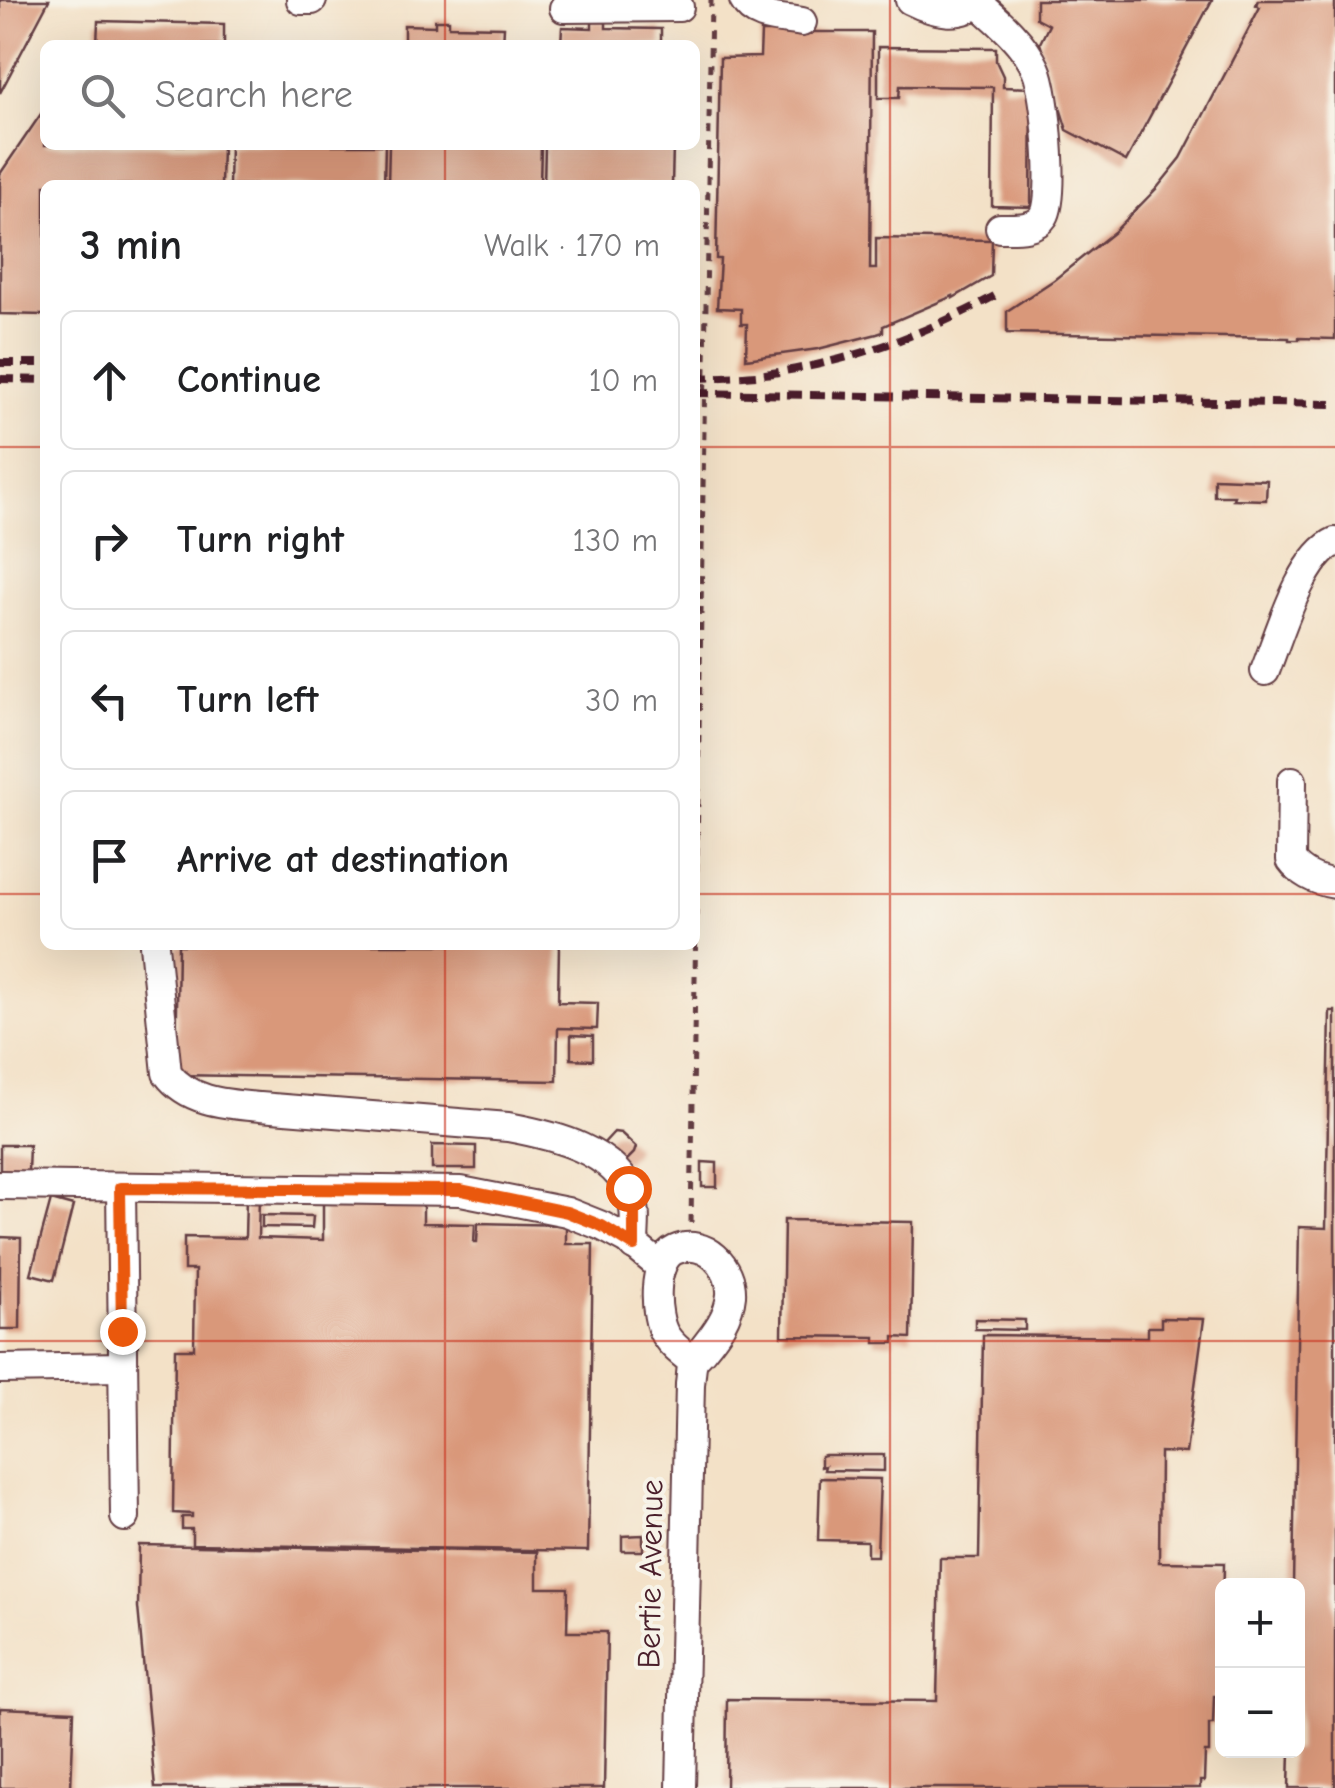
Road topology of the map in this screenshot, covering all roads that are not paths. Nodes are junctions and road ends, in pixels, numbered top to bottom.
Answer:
1 (302, 0) edge
2 (312, 0) edge
3 (744, 0) edge
4 (910, 0) edge
5 (980, 2) edge
6 (564, 8) dead end
7 (674, 11) edge
8 (802, 22) dead end
9 (1000, 228) dead end
10 (1335, 542) edge
11 (1265, 671) dead end
12 (1292, 781) dead end
13 (1335, 884) edge
14 (154, 950) edge
15 (0, 1185) edge
16 (120, 1188) junction
17 (634, 1246) junction
18 (661, 1267) junction
19 (693, 1362) junction
20 (123, 1367) junction
21 (0, 1369) edge
22 (125, 1516) dead end
23 (681, 1788) edge

1 - 2 street
3 - 8 street
4 - 5 street
5 - 9 street
6 - 7 street
10 - 11 street
12 - 13 street
14 - 17 street
15 - 16 street
16 - 17 street
16 - 20 street
17 - 18 street
18 - 19 street
18 - 19 street
19 - 23 street, Bertie Avenue
20 - 21 street
20 - 22 street

